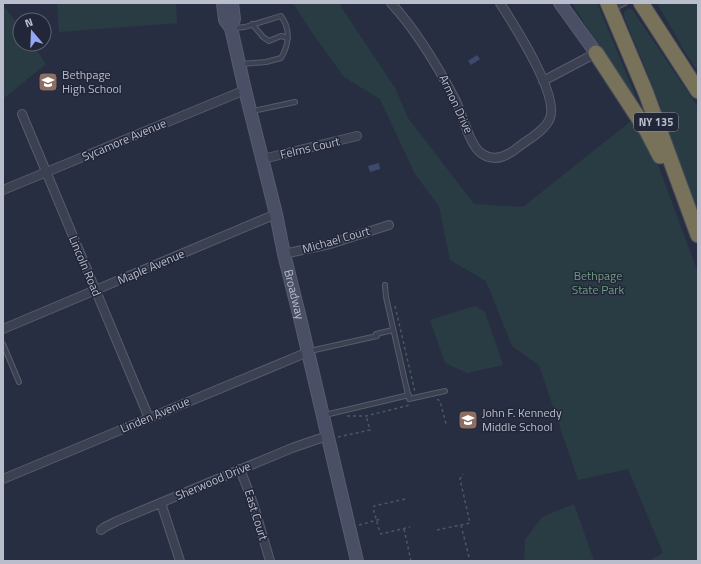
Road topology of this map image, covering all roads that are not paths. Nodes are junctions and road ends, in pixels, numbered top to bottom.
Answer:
1 (223, 3) edge
2 (232, 3) edge
3 (391, 3) edge
4 (500, 3) edge
5 (560, 3) edge
6 (626, 3) edge
7 (641, 3) edge
8 (609, 6) edge
9 (252, 24) junction
10 (231, 28) junction
11 (288, 38) junction
12 (596, 53) junction
13 (239, 65) junction
14 (543, 81) junction
15 (245, 90) junction
16 (698, 91) edge
17 (295, 102) dead end
18 (250, 112) junction
19 (22, 114) dead end
20 (357, 136) dead end
21 (263, 159) junction
22 (46, 172) junction
23 (3, 190) edge
24 (276, 214) junction
25 (388, 225) dead end
26 (697, 232) edge
27 (284, 254) junction
28 (385, 286) dead end
29 (95, 290) junction
30 (3, 329) edge
31 (393, 330) junction
32 (3, 344) edge
33 (308, 352) junction
34 (19, 382) dead end
35 (444, 391) dead end
36 (408, 395) junction
37 (323, 415) junction
38 (149, 418) junction
39 (333, 436) junction
40 (240, 469) junction
41 (3, 479) edge
42 (161, 503) junction
43 (101, 530) dead end
44 (180, 561) edge
45 (270, 561) edge
46 (357, 561) edge

1 - 10 main road, Broadway
2 - 10 main road, Broadway
3 - 14 street, Armon Drive
4 - 14 street
5 - 12 main road
6 - 8 lane
7 - 16 highway
8 - 26 highway, NY 135
9 - 10 lane
9 - 11 lane
9 - 11 lane
10 - 13 main road, Broadway
11 - 13 lane
12 - 14 street
12 - 26 highway
13 - 15 main road, Broadway
15 - 18 main road, Broadway
15 - 22 street, Sycamore Avenue
17 - 18 lane
18 - 21 main road, Broadway
19 - 22 street, Lincoln Road
20 - 21 street, Felms Court
21 - 24 main road, Broadway
22 - 23 street, Sycamore Avenue
22 - 29 street, Lincoln Road
24 - 27 main road, Broadway
24 - 29 street, Maple Avenue
25 - 27 street, Michael Court
27 - 33 main road, Broadway
28 - 31 lane
29 - 30 street, Maple Avenue
29 - 38 street, Lincoln Road
31 - 33 lane
31 - 36 lane
32 - 34 lane
33 - 37 main road, Broadway
33 - 38 street, Linden Avenue
35 - 36 lane
36 - 37 lane
37 - 39 main road, Broadway
38 - 41 street, Linden Avenue
39 - 40 street, Sherwood Drive
39 - 46 main road, Broadway
40 - 42 street, Sherwood Drive
40 - 45 street, East Court
42 - 43 street, Sherwood Drive
42 - 44 street

